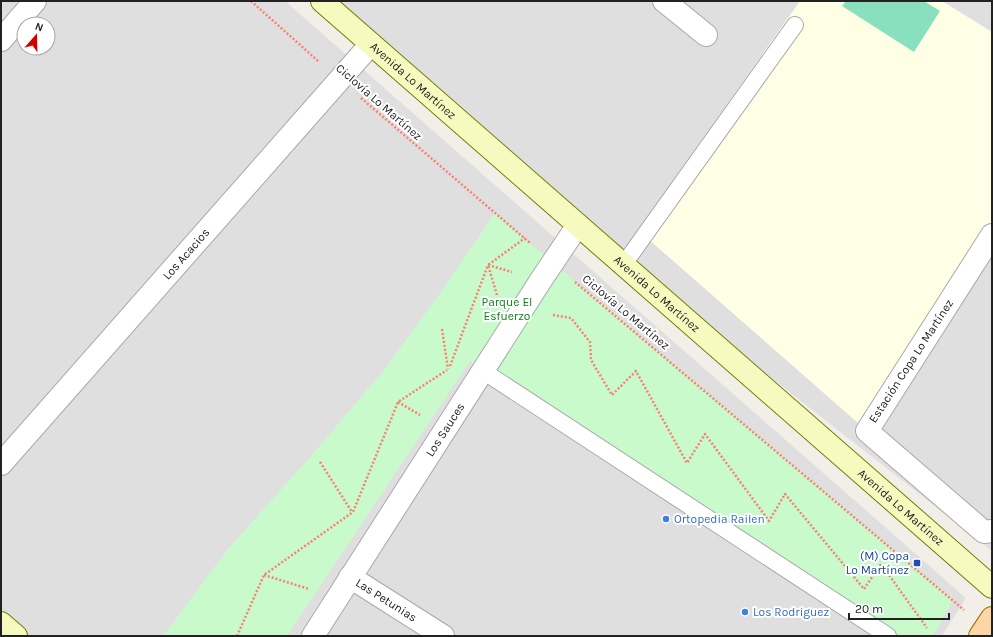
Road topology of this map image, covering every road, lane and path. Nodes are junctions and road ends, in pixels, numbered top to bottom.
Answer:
1 (35, 1) edge
2 (251, 1) edge
3 (322, 1) edge
4 (664, 1) edge
5 (795, 25) dead end
6 (706, 35) dead end
7 (1, 40) edge
8 (371, 44) junction
9 (339, 80) junction
10 (578, 225) junction
11 (992, 235) edge
12 (525, 238) junction
13 (624, 264) junction
14 (488, 265) junction
15 (547, 271) junction
16 (552, 314) dead end
17 (442, 329) dead end
18 (449, 369) junction
19 (482, 371) junction
20 (320, 462) dead end
21 (1, 464) edge
22 (353, 512) junction
23 (992, 531) edge
24 (264, 575) junction
25 (350, 577) junction
26 (992, 587) edge
27 (337, 598) junction
28 (986, 627) edge
29 (927, 628) dead end
30 (237, 636) edge
31 (313, 636) edge
32 (444, 636) edge
33 (888, 636) edge

1 - 7 street
2 - 9 path, Ciclovía Lo Martínez
3 - 8 main road, Avenida Lo Martínez
4 - 6 street
5 - 13 lane
8 - 9 street, Los Acacios
8 - 10 main road, Avenida Lo Martínez
9 - 12 path, Ciclovía Lo Martínez
9 - 21 street, Los Acacios
10 - 13 main road, Avenida Lo Martínez
10 - 15 street, Los Sauces
11 - 23 street, Estación Copa Lo Martínez
12 - 14 path
12 - 15 path, Ciclovía Lo Martínez
13 - 26 main road, Avenida Lo Martínez
14 - 15 path
14 - 18 path
15 - 19 street, Los Sauces
15 - 28 path, Ciclovía Lo Martínez
16 - 29 path
17 - 18 path
18 - 22 path
19 - 25 street, Los Sauces
19 - 33 lane
20 - 22 path
22 - 24 path
24 - 27 path
24 - 30 path
25 - 27 street, Los Sauces
25 - 32 street, Las Petunias
27 - 31 street, Los Sauces

